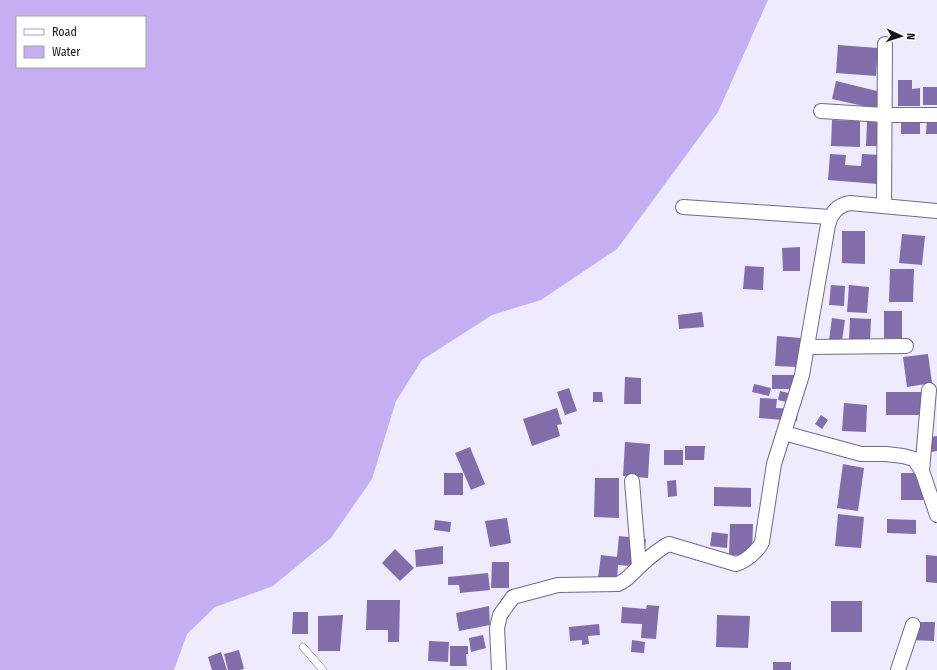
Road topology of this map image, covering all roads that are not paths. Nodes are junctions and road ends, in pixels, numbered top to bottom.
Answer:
1 (885, 44) dead end
2 (821, 111) dead end
3 (884, 115) junction
4 (937, 115) edge
5 (884, 206) junction
6 (683, 207) dead end
7 (937, 211) edge
8 (830, 217) junction
9 (906, 346) dead end
10 (807, 347) junction
11 (929, 390) dead end
12 (784, 433) junction
13 (922, 471) junction
14 (632, 481) dead end
15 (937, 515) edge
16 (640, 566) junction
17 (913, 624) dead end
18 (303, 647) dead end
19 (323, 670) edge
20 (499, 670) edge
21 (898, 670) edge

1 - 3 street
2 - 3 street
3 - 4 street
3 - 5 street
5 - 7 street
5 - 8 street
6 - 8 street
8 - 10 street
9 - 10 street
10 - 12 street
11 - 13 street
12 - 13 street
12 - 16 street
13 - 15 street
14 - 16 street
16 - 20 street
17 - 21 street
18 - 19 lane

